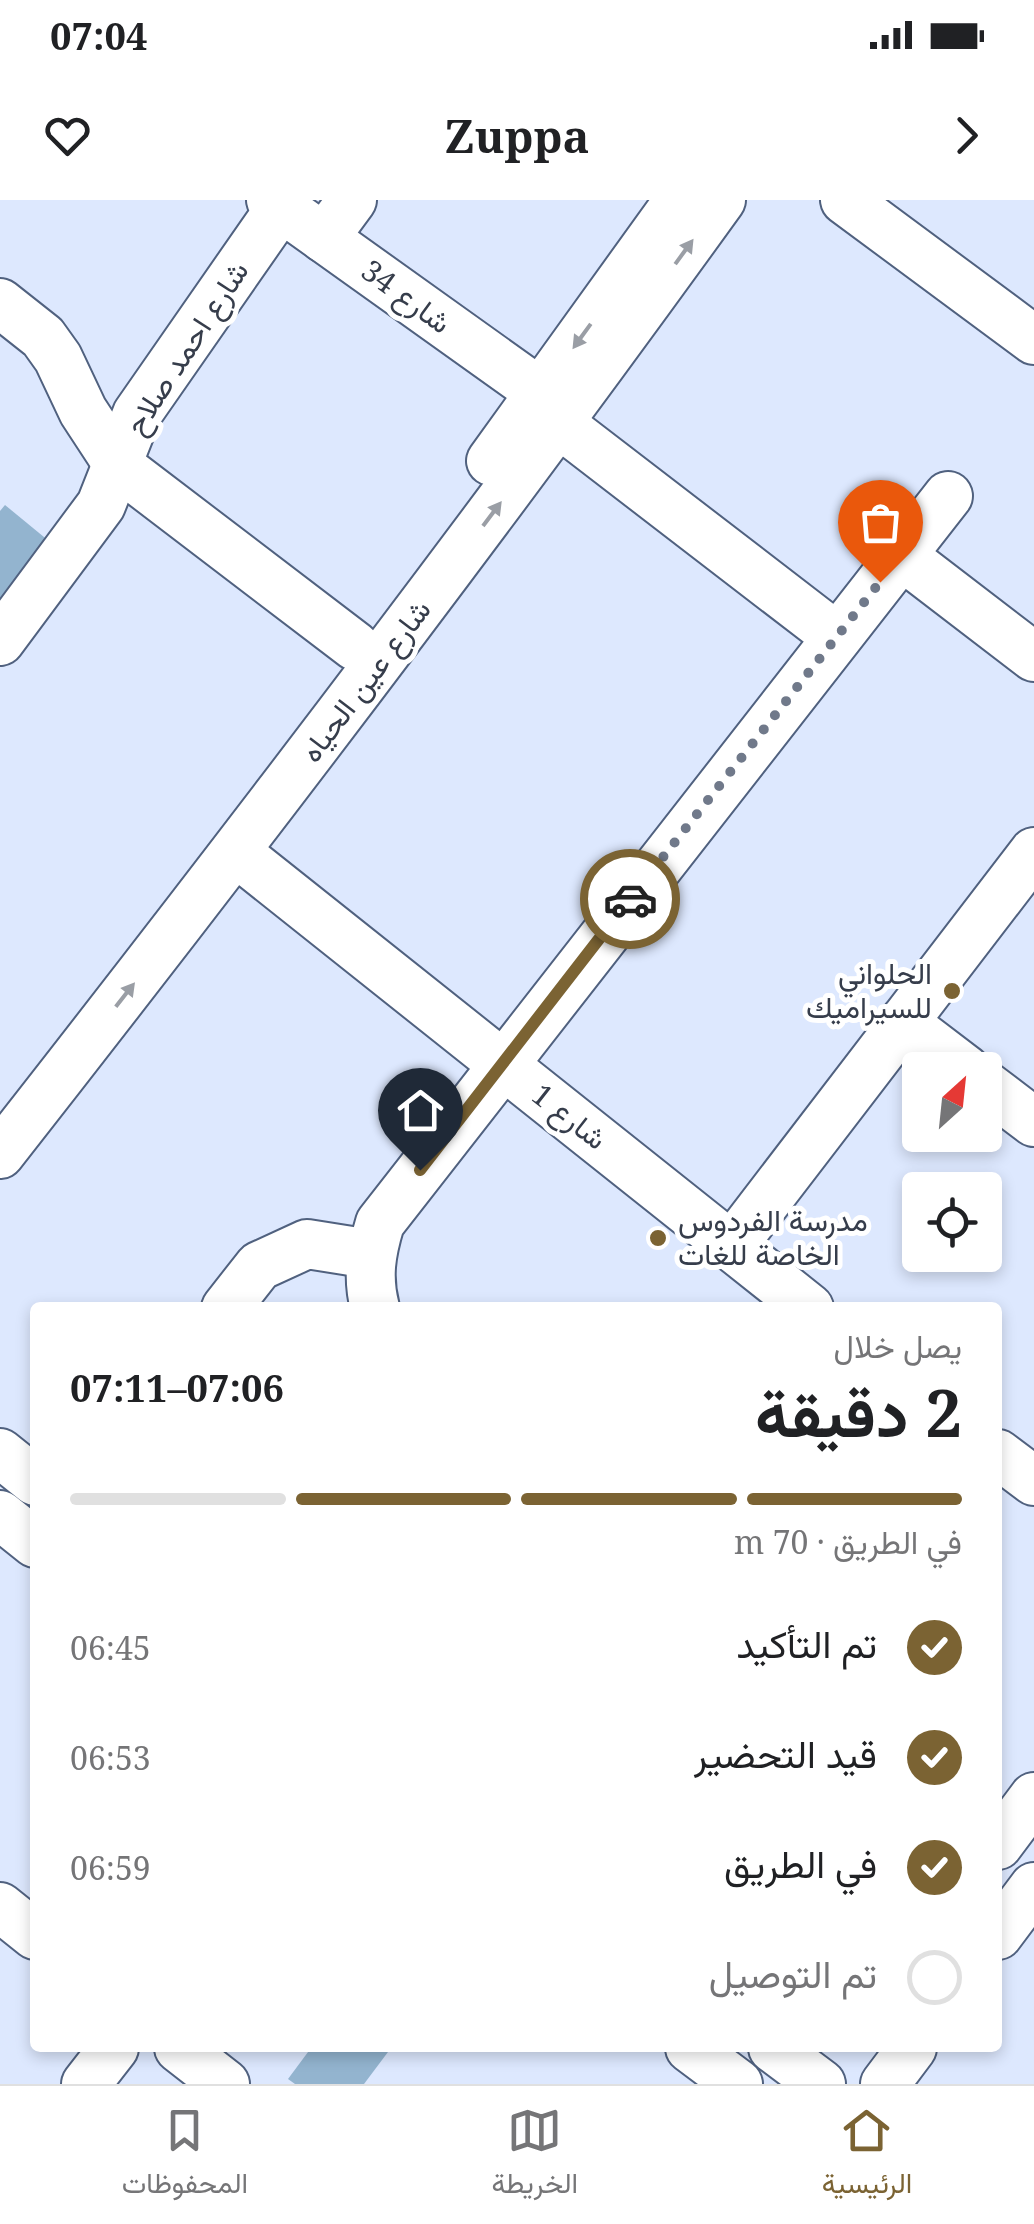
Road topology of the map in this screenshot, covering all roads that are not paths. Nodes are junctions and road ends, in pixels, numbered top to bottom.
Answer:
1 (352, 200) edge
2 (679, 200) edge
3 (722, 200) edge
4 (845, 200) edge
5 (276, 204) edge
6 (324, 238) junction
7 (0, 304) edge
8 (1034, 340) edge
9 (550, 409) junction
10 (119, 466) junction
11 (948, 496) dead end
12 (901, 555) junction
13 (837, 637) junction
14 (0, 641) edge
15 (355, 646) junction
16 (1034, 657) edge
17 (236, 852) junction
18 (1034, 852) edge
19 (903, 1022) junction
20 (942, 1052) edge
21 (501, 1063) junction
22 (1002, 1098) edge
23 (0, 1104) edge
24 (1034, 1122) edge
25 (0, 1154) edge
26 (732, 1246) junction
27 (370, 1254) junction
28 (231, 1302) edge
29 (374, 1302) edge
30 (802, 1302) edge
31 (0, 1453) edge
32 (1002, 1457) edge
33 (30, 1477) edge
34 (1034, 1481) edge
35 (0, 1516) edge
36 (30, 1538) edge
37 (1034, 1797) edge
38 (1002, 1840) edge
39 (1034, 1887) edge
40 (0, 1907) edge
41 (30, 1930) edge
42 (1002, 1930) edge
43 (111, 2052) edge
44 (184, 2052) edge
45 (695, 2052) edge
46 (782, 2052) edge
47 (909, 2052) edge
48 (827, 2071) edge
49 (86, 2084) edge
50 (225, 2084) edge
51 (738, 2084) edge
52 (884, 2084) edge

1 - 6 street
2 -> 9 street, شارع عين الحياه
9 -> 3 street, شارع عين الحياه
4 - 8 street
5 - 6 street, شارع 34
5 - 10 street, شارع احمد صلاح
6 - 9 street, شارع 34
7 - 10 street
9 - 13 street, شارع 34
9 - 15 street, شارع عين الحياه
17 -> 9 street, شارع عين الحياه
10 - 14 street, شارع احمد صلاح
10 - 15 street
11 - 12 street
12 - 13 street
12 - 16 street
13 - 21 street
15 - 23 street, شارع عين الحياه
17 - 21 street, شارع 1
25 -> 17 street, شارع عين الحياه
18 - 19 street
19 - 20 street
19 - 26 street
21 - 26 street, شارع 1
21 - 27 street
22 - 24 street
26 - 30 street, شارع 1
27 - 28 street
27 - 29 street
31 - 33 street
32 - 34 street
35 - 36 street
37 - 38 street
39 - 42 street
40 - 41 street
43 - 49 street
44 - 50 street
45 - 51 street
46 - 48 street
47 - 52 street

